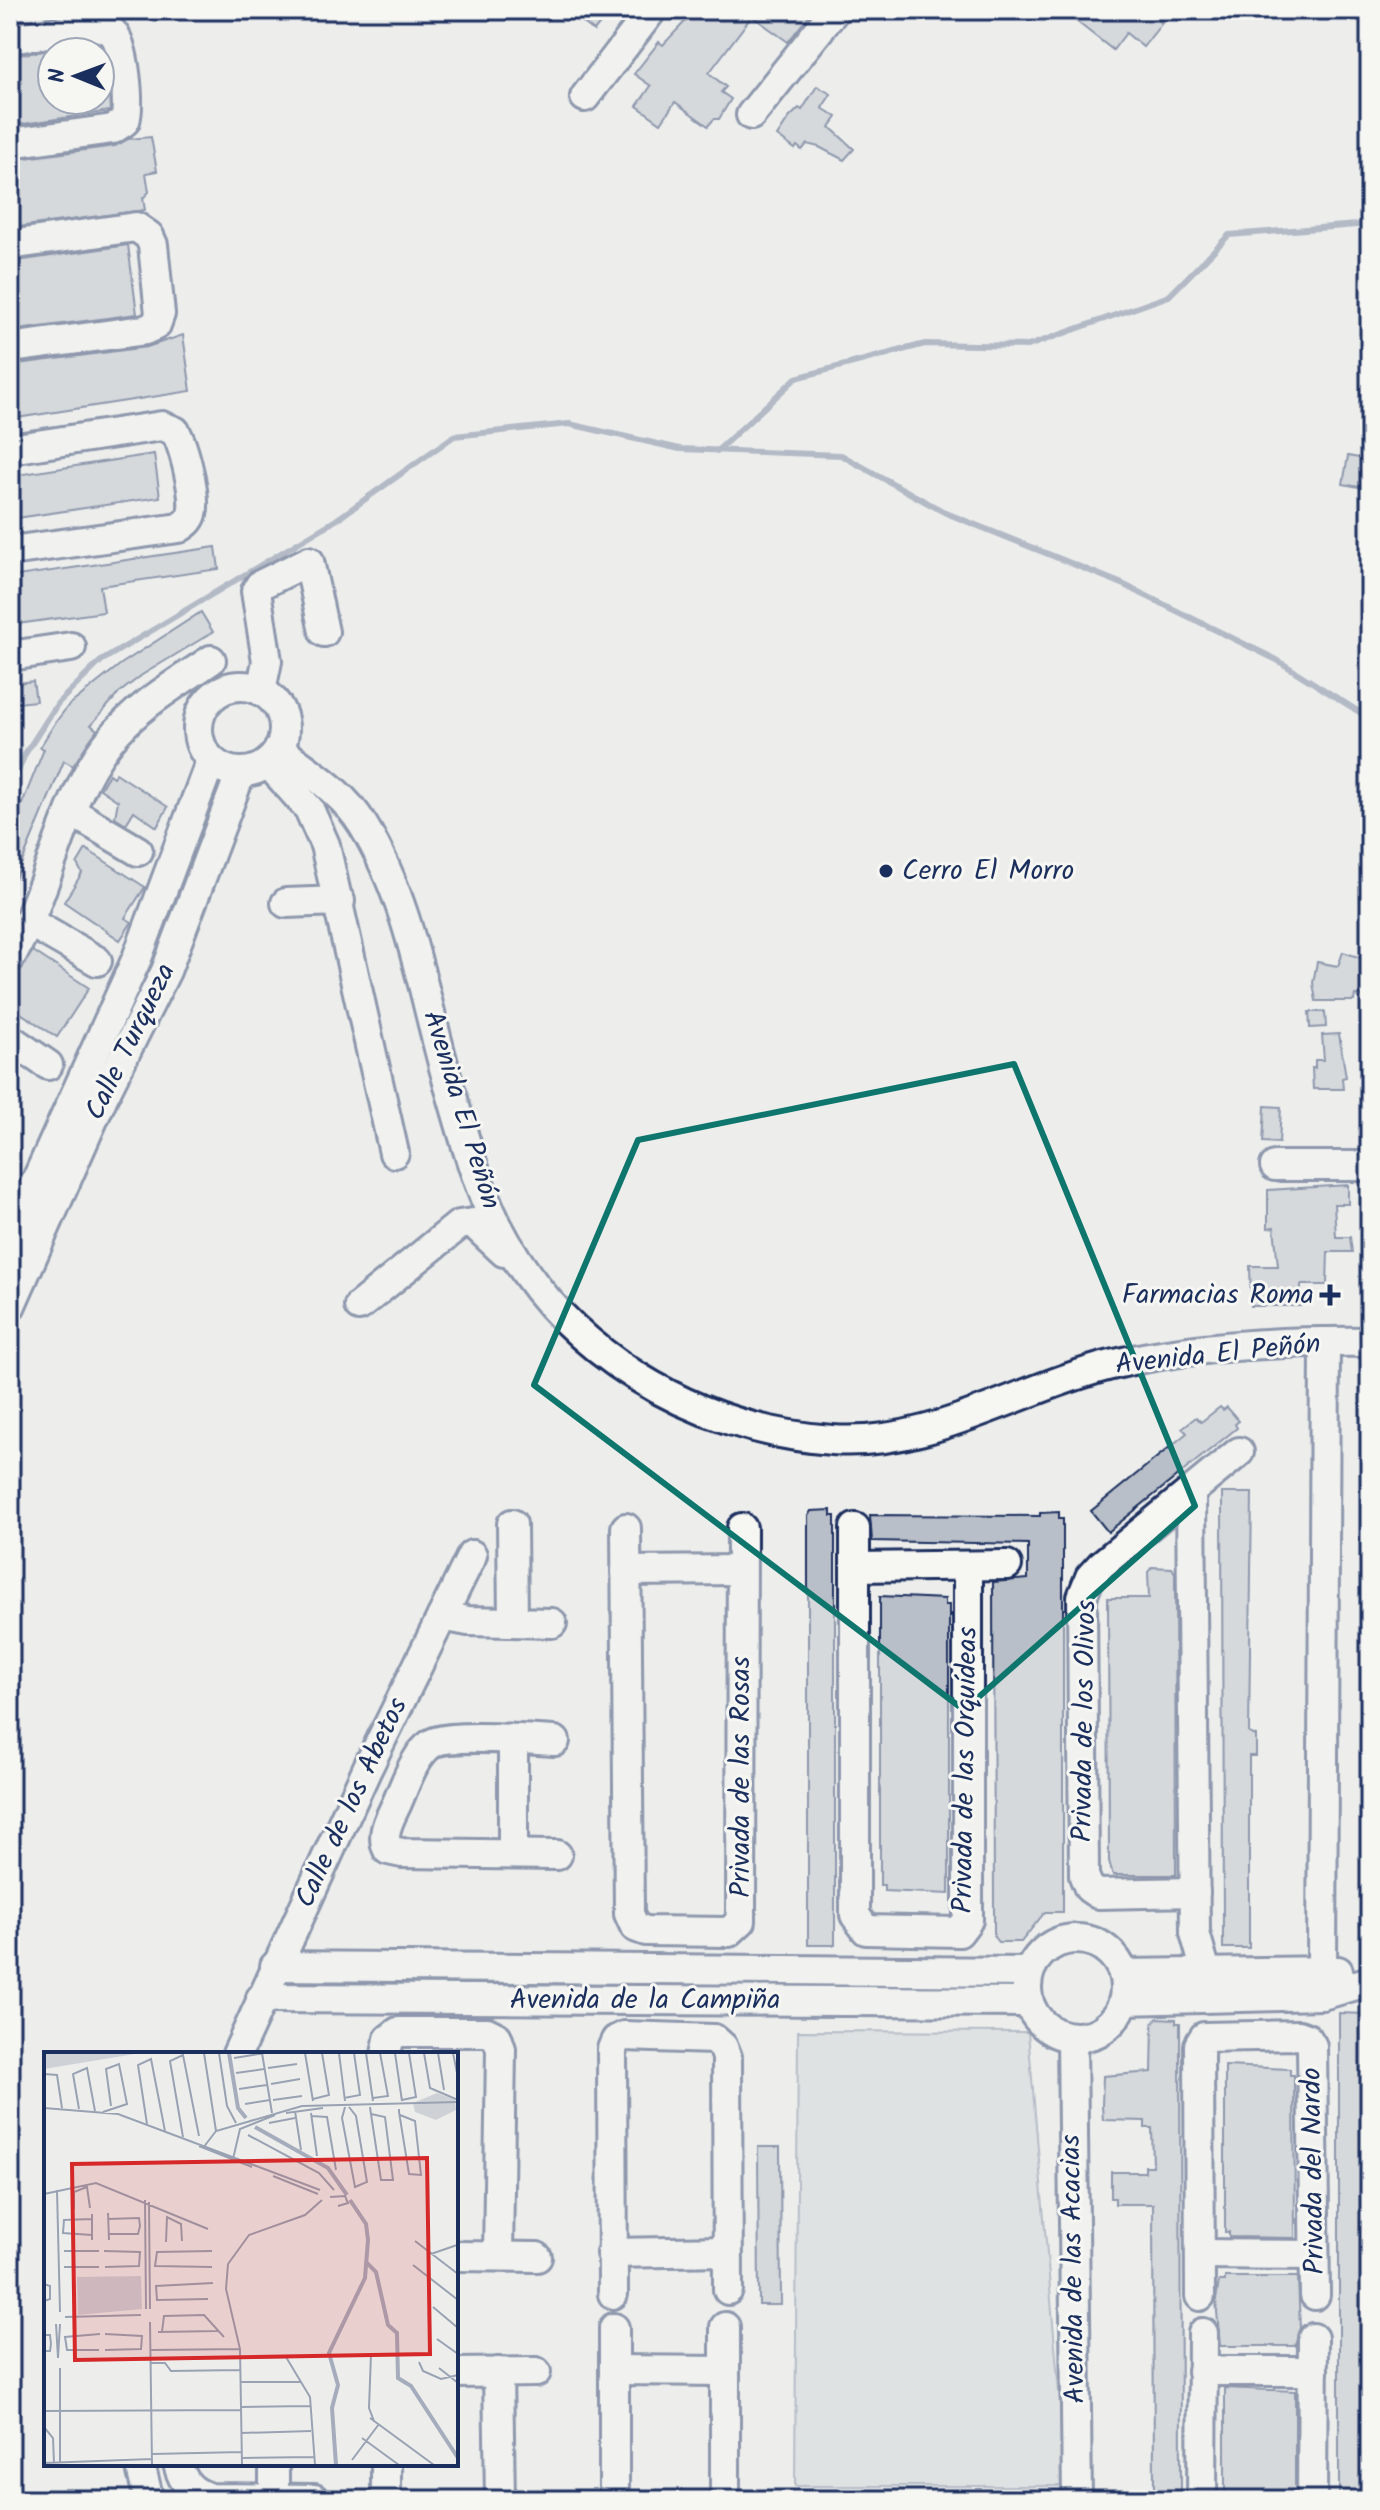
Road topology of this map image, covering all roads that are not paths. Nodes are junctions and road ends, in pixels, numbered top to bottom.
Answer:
1 (652, 10) edge
2 (835, 10) edge
3 (10, 39) edge
4 (585, 97) dead end
5 (751, 115) dead end
6 (10, 143) edge
7 (10, 245) edge
8 (10, 348) edge
9 (10, 449) edge
10 (10, 551) edge
11 (324, 632) dead end
12 (71, 647) dead end
13 (10, 656) edge
14 (211, 660) dead end
15 (261, 691) junction
16 (211, 760) junction
17 (261, 763) junction
18 (72, 812) junction
19 (138, 851) dead end
20 (340, 901) junction
21 (286, 903) dead end
22 (31, 923) junction
23 (10, 958) edge
24 (97, 961) dead end
25 (10, 1039) edge
26 (48, 1065) dead end
27 (394, 1153) dead end
28 (1275, 1166) dead end
29 (1370, 1166) edge
30 (21, 1189) edge
31 (10, 1239) edge
32 (523, 1269) junction
33 (359, 1306) dead end
34 (10, 1307) edge
35 (1325, 1342) junction
36 (1370, 1342) edge
37 (1239, 1452) dead end
38 (1191, 1494) junction
39 (512, 1524) dead end
40 (626, 1528) dead end
41 (742, 1528) dead end
42 (855, 1528) dead end
43 (472, 1555) dead end
44 (1007, 1565) dead end
45 (968, 1566) junction
46 (856, 1567) junction
47 (741, 1570) junction
48 (626, 1571) junction
49 (442, 1616) junction
50 (513, 1622) junction
51 (552, 1623) dead end
52 (513, 1740) junction
53 (555, 1741) dead end
54 (367, 1769) junction
55 (403, 1791) junction
56 (513, 1853) junction
57 (557, 1855) dead end
58 (1195, 1892) junction
59 (683, 1932) junction
60 (910, 1932) junction
61 (275, 1966) junction
62 (682, 1969) junction
63 (790, 1970) junction
64 (912, 1971) junction
65 (1322, 1971) junction
66 (1029, 1972) junction
67 (1194, 1972) junction
68 (1370, 1979) edge
69 (1287, 1983) junction
70 (1124, 1987) junction
71 (261, 1998) junction
72 (443, 1999) junction
73 (674, 2000) junction
74 (791, 2001) junction
75 (1028, 2002) junction
76 (1236, 2011) junction
77 (445, 2031) junction
78 (668, 2037) junction
79 (1072, 2038) junction
80 (238, 2052) edge
81 (386, 2052) edge
82 (727, 2251) junction
83 (611, 2253) junction
84 (1200, 2254) junction
85 (1314, 2255) junction
86 (458, 2256) edge
87 (498, 2256) junction
88 (537, 2257) dead end
89 (728, 2290) dead end
90 (613, 2294) dead end
91 (1315, 2295) dead end
92 (1200, 2296) dead end
93 (725, 2327) dead end
94 (614, 2328) dead end
95 (1203, 2333) dead end
96 (1313, 2338) dead end
97 (614, 2370) junction
98 (725, 2371) junction
99 (1202, 2371) junction
100 (1313, 2371) junction
101 (498, 2372) junction
102 (536, 2372) dead end
103 (458, 2373) edge
104 (140, 2466) edge
105 (179, 2466) edge
106 (274, 2466) edge
107 (386, 2466) edge
108 (274, 2499) edge
109 (314, 2499) edge
110 (149, 2500) edge
111 (386, 2500) edge
112 (500, 2500) edge
113 (614, 2500) edge
114 (725, 2500) edge
115 (1077, 2500) edge
116 (1202, 2500) edge
117 (1312, 2500) edge

1 - 4 street
2 - 5 street
3 - 6 street
7 - 8 street
9 - 10 street
11 - 15 street
12 - 13 street
14 - 18 street
15 - 16 street
15 - 17 street
16 - 17 street
16 - 30 street, Calle Turqueza
17 - 20 street
17 - 32 street, Avenida El Peñón
17 - 34 street, Calle Turqueza
18 - 19 street
18 - 22 street
20 - 21 street
20 - 27 street
22 - 23 street
22 - 24 street
25 - 26 street
28 - 29 street
30 - 31 street, Calle Turqueza
32 - 33 street
32 - 35 street, Avenida El Peñón
35 - 36 street, Avenida El Peñón
35 - 65 street
37 - 38 street, Privada de los Olivos
38 - 58 street
38 - 58 street, Privada de los Olivos
39 - 50 street
40 - 48 street, Privada de las Rosas
41 - 47 street, Privada de las Rosas
42 - 46 street, Privada de las Orquídeas
43 - 49 street, Calle de los Abetos
44 - 45 street
45 - 46 street
45 - 60 street, Privada de las Orquídeas
46 - 60 street, Privada de las Orquídeas
47 - 48 street
47 - 59 street, Privada de las Rosas
48 - 59 street, Privada de las Rosas
49 - 50 street
49 - 54 street, Calle de los Abetos
50 - 51 street
52 - 53 street
52 - 55 street
52 - 56 street
54 - 55 street
54 - 61 street, Calle de los Abetos
55 - 56 street
56 - 57 street
58 - 67 street
59 - 62 street
60 - 64 street, Privada de las Orquídeas
61 - 62 street, Avenida de la Campiña
61 - 71 street, Calle de los Abetos
62 - 63 street, Avenida de la Campiña
63 - 64 street, Avenida de la Campiña
63 - 74 street
64 - 66 street, Avenida de la Campiña
65 - 68 street
65 - 69 street
66 - 70 street
66 - 75 street
67 - 70 street
67 - 76 street
68 - 69 street
69 - 76 street
70 - 76 street
70 - 79 street
71 - 72 street, Avenida de la Campiña
71 - 80 street, Calle de los Abetos
72 - 73 street, Avenida de la Campiña
72 - 77 street
73 - 74 street, Avenida de la Campiña
73 - 78 street
74 - 75 street, Avenida de la Campiña
75 - 79 street
76 - 84 street
76 - 85 street, Privada del Nardo
77 - 81 street
77 - 87 street
78 - 82 street
78 - 83 street
79 - 115 street, Avenida de las Acacias
82 - 83 street
82 - 89 street
83 - 90 street
84 - 85 street, Privada del Nardo
84 - 92 street
85 - 91 street, Privada del Nardo
86 - 87 street
87 - 88 street
93 - 98 street
94 - 97 street
95 - 99 street
96 - 100 street
97 - 98 street
97 - 113 street
98 - 114 street
99 - 100 street
99 - 116 street
100 - 117 street
101 - 102 street
101 - 103 street
101 - 112 street
104 - 110 street
105 - 108 street
106 - 108 street
107 - 111 street
108 - 109 street

